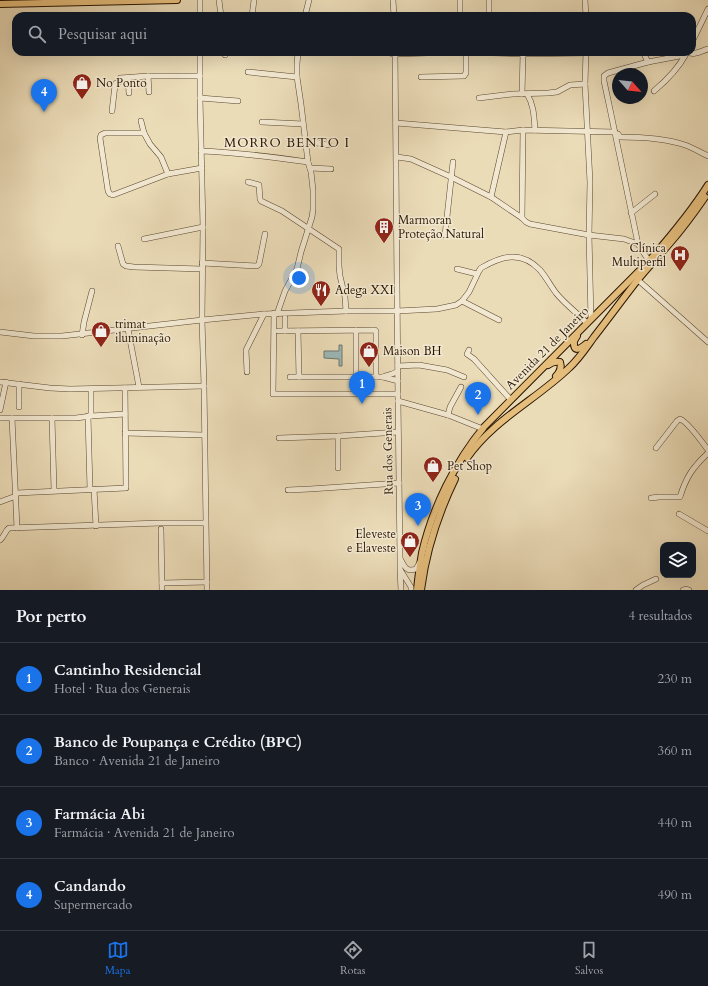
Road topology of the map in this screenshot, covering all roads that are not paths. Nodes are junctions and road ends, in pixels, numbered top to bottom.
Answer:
1 (135, 0) edge
2 (177, 0) edge
3 (200, 0) edge
4 (219, 0) edge
5 (254, 0) edge
6 (309, 0) edge
7 (393, 0) edge
8 (460, 0) edge
9 (489, 0) edge
10 (585, 0) edge
11 (99, 1) edge
12 (0, 4) edge
13 (708, 9) edge
14 (200, 12) edge
15 (220, 12) edge
16 (252, 12) edge
17 (306, 12) edge
18 (394, 12) edge
19 (460, 12) edge
20 (489, 12) edge
21 (586, 12) edge
22 (696, 34) edge
23 (708, 49) edge
24 (696, 53) edge
25 (200, 56) edge
26 (298, 56) edge
27 (395, 56) edge
28 (463, 56) edge
29 (523, 56) edge
30 (586, 56) edge
31 (645, 56) edge
32 (673, 56) edge
33 (684, 56) edge
34 (648, 62) junction
35 (248, 72) dead end
36 (148, 76) junction
37 (200, 76) junction
38 (297, 77) junction
39 (421, 77) dead end
40 (128, 78) junction
41 (585, 84) junction
42 (654, 91) dead end
43 (149, 92) dead end
44 (129, 93) dead end
45 (525, 94) junction
46 (200, 98) junction
47 (479, 98) dead end
48 (238, 101) dead end
49 (112, 111) dead end
50 (141, 121) dead end
51 (262, 122) dead end
52 (396, 123) junction
53 (303, 124) junction
54 (523, 130) junction
55 (534, 130) junction
56 (587, 131) junction
57 (506, 132) junction
58 (144, 133) junction
59 (615, 133) junction
60 (305, 141) junction
61 (329, 145) dead end
62 (201, 151) junction
63 (708, 156) edge
64 (396, 157) junction
65 (453, 162) dead end
66 (309, 165) junction
67 (202, 168) junction
68 (331, 169) dead end
69 (168, 174) junction
70 (451, 177) junction
71 (248, 182) dead end
72 (708, 185) edge
73 (708, 192) edge
74 (655, 194) dead end
75 (490, 197) junction
76 (631, 213) junction
77 (522, 218) junction
78 (203, 227) junction
79 (308, 229) junction
80 (265, 234) dead end
81 (445, 235) dead end
82 (589, 235) junction
83 (144, 239) dead end
84 (638, 244) junction
85 (118, 246) dead end
86 (648, 261) junction
87 (202, 266) junction
88 (456, 269) dead end
89 (477, 274) junction
90 (638, 280) junction
91 (625, 285) junction
92 (92, 291) dead end
93 (628, 292) junction
94 (462, 301) junction
95 (346, 311) junction
96 (397, 311) junction
97 (275, 313) junction
98 (264, 314) junction
99 (285, 318) dead end
100 (202, 320) junction
101 (499, 320) dead end
102 (589, 321) junction
103 (128, 329) junction
104 (356, 330) junction
105 (278, 331) dead end
106 (285, 331) junction
107 (298, 331) junction
108 (0, 332) edge
109 (82, 335) junction
110 (708, 342) edge
111 (469, 350) dead end
112 (398, 369) junction
113 (247, 372) dead end
114 (464, 376) dead end
115 (290, 377) dead end
116 (299, 377) junction
117 (356, 377) junction
118 (376, 377) junction
119 (386, 377) junction
120 (398, 381) junction
121 (0, 382) edge
122 (6, 382) junction
123 (19, 384) junction
124 (204, 386) junction
125 (138, 387) junction
126 (461, 387) dead end
127 (125, 388) junction
128 (91, 389) junction
129 (398, 394) junction
130 (513, 398) junction
131 (398, 401) junction
132 (523, 405) junction
133 (19, 407) dead end
134 (0, 410) edge
135 (125, 414) junction
136 (448, 415) junction
137 (90, 416) junction
138 (0, 418) edge
139 (12, 418) junction
140 (52, 418) junction
141 (483, 429) junction
142 (398, 432) junction
143 (125, 433) junction
144 (204, 435) junction
145 (338, 436) junction
146 (279, 438) dead end
147 (656, 448) dead end
148 (708, 451) edge
149 (338, 468) dead end
150 (399, 483) junction
151 (92, 489) junction
152 (54, 490) junction
153 (288, 490) dead end
154 (16, 494) junction
155 (651, 498) dead end
156 (0, 502) edge
157 (679, 514) dead end
158 (206, 523) junction
159 (96, 526) junction
160 (17, 528) junction
161 (161, 529) dead end
162 (708, 531) edge
163 (0, 540) edge
164 (422, 554) junction
165 (400, 557) junction
166 (400, 569) junction
167 (656, 579) dead end
168 (207, 582) junction
169 (162, 583) junction
170 (162, 590) edge
171 (207, 590) edge
172 (401, 590) edge
173 (411, 590) edge
174 (417, 590) edge
175 (421, 590) edge
176 (636, 590) edge
177 (683, 590) edge
178 (689, 590) edge

1 - 2 main road
1 - 11 main road
3 - 14 street
4 - 15 street
5 - 16 street
6 - 17 street
7 - 18 street
8 - 19 street
9 - 20 street
10 - 21 street
11 - 12 main road
13 - 22 street
23 - 24 street
25 - 37 street
26 - 38 street
27 - 52 street, Rua dos Generais
28 - 39 street
29 - 45 street
30 - 41 street
31 - 34 street
32 - 34 street
33 - 42 street
34 - 59 street
35 - 38 street
36 - 37 street
36 - 40 street
36 - 43 street
37 - 46 street
38 - 53 street
40 - 44 street
40 - 49 street
41 - 45 street
41 - 56 street
45 - 47 street
45 - 55 street
46 - 48 street
46 - 62 street
50 - 58 street
51 - 53 street
52 - 57 street
52 - 64 street, Rua dos Generais
53 - 60 street
54 - 55 street
54 - 57 street
54 - 77 street
55 - 56 street
56 - 59 street
56 - 82 street
57 - 75 street
58 - 69 street
58 - 69 street
59 - 63 street
59 - 76 street
60 - 61 street
60 - 66 street
62 - 66 street
62 - 67 street
64 - 70 street
64 - 96 street, Rua dos Generais
65 - 70 street
66 - 68 street
66 - 79 street
67 - 69 street
67 - 78 street
70 - 75 street
70 - 81 street
71 - 79 street
72 - 86 main road, Avenida 21 de Janeiro
73 - 90 main road, Avenida 21 de Janeiro
74 - 76 street
75 - 77 street
76 - 84 street
77 - 82 street
78 - 83 street
78 - 87 street
79 - 95 street
79 - 97 street
80 - 87 street
82 - 84 street
82 - 102 street
84 - 86 street
85 - 87 street
86 - 91 main road, Avenida 21 de Janeiro
87 - 100 street
88 - 89 street
89 - 94 street
89 - 102 street
90 - 93 main road, Avenida 21 de Janeiro
90 - 110 street
91 - 93 main road
91 - 102 main road, Avenida 21 de Janeiro
92 - 109 street
93 - 132 main road, Avenida 21 de Janeiro
94 - 96 street
94 - 101 street
95 - 96 street
95 - 97 street
96 - 112 street, Rua dos Generais
97 - 98 street
97 - 129 street
98 - 100 street
98 - 113 street
99 - 106 street
100 - 103 street
100 - 124 street
102 - 130 main road, Avenida 21 de Janeiro
103 - 109 street
103 - 125 street
104 - 107 street
104 - 117 street
104 - 118 street
105 - 106 street
106 - 107 street
107 - 116 street
108 - 109 street
111 - 130 street
112 - 114 street
112 - 119 street
112 - 120 street, Rua dos Generais
115 - 116 street
116 - 117 street
117 - 118 street
118 - 119 street
119 - 120 street
120 - 129 street, Rua dos Generais
121 - 122 street
122 - 123 street
122 - 134 street
123 - 128 street
123 - 133 street
124 - 125 street
124 - 144 street
125 - 127 street
126 - 136 street
127 - 128 street
127 - 135 street
128 - 137 street
129 - 131 street, Rua dos Generais
130 - 132 main road
130 - 141 main road, Avenida 21 de Janeiro
131 - 136 street
131 - 142 street, Rua dos Generais
132 - 175 main road, Avenida 21 de Janeiro
135 - 137 street
135 - 143 street
136 - 141 street
137 - 140 street
137 - 151 street
138 - 139 street
139 - 140 street
139 - 154 street
140 - 152 street
141 - 164 main road, Avenida 21 de Janeiro
142 - 145 street
142 - 150 street, Rua dos Generais
143 - 144 street
143 - 151 street
144 - 158 street
145 - 146 street
145 - 149 street
147 - 148 street
148 - 155 street
150 - 153 street
150 - 165 street, Rua dos Generais
151 - 152 street
151 - 159 street
152 - 154 street
154 - 156 street
154 - 160 street
157 - 162 street
158 - 159 street
158 - 168 street
159 - 160 street
160 - 163 street
161 - 169 street
164 - 165 street
164 - 174 main road, Avenida 21 de Janeiro
165 - 166 street, Rua dos Generais
166 - 172 street, Rua dos Generais
166 - 173 street
167 - 176 street
168 - 169 street
168 - 171 street
169 - 170 street
177 - 178 street

